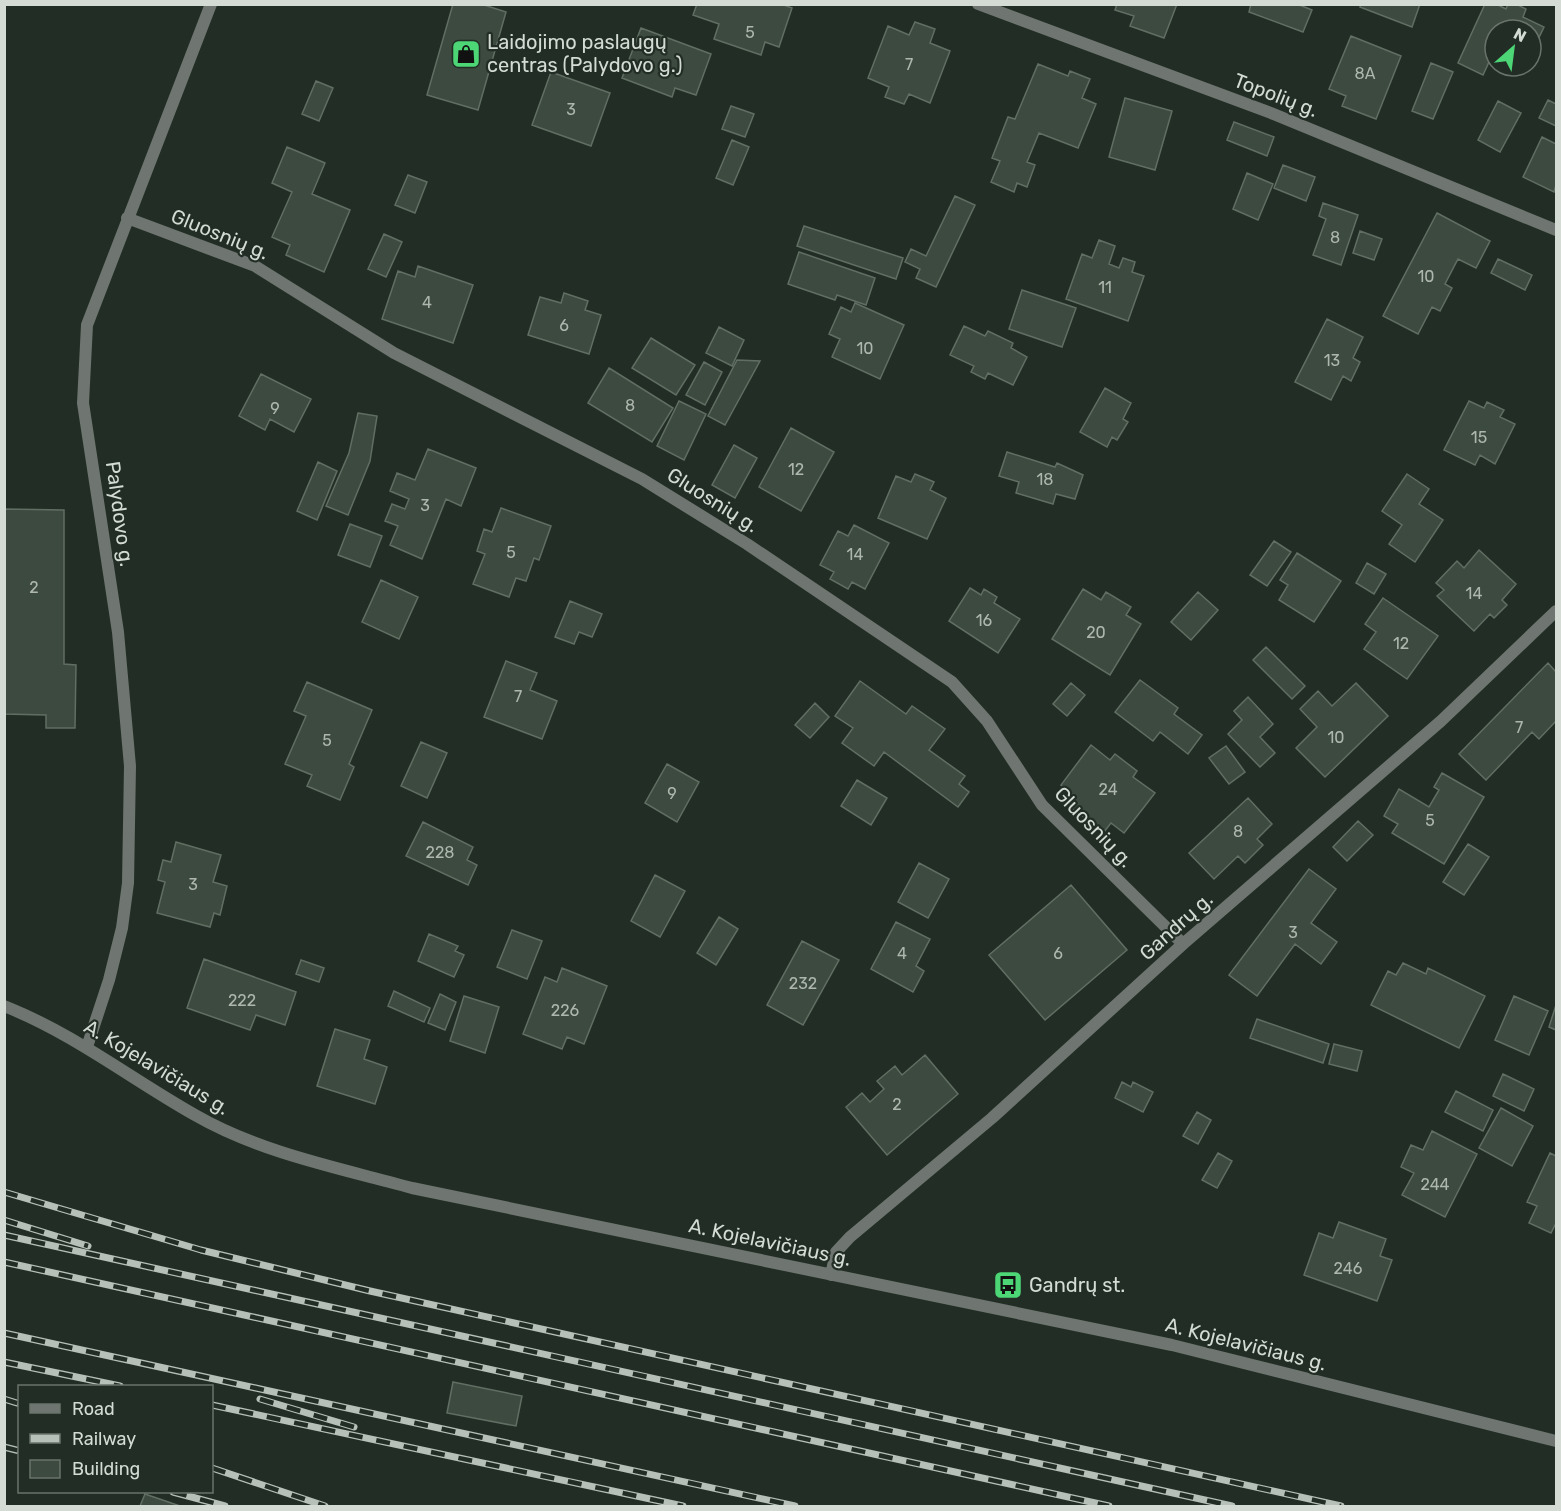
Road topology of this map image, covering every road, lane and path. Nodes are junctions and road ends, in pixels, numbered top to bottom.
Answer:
1 (211, 4) edge
2 (978, 4) edge
3 (127, 218) junction
4 (1557, 230) edge
5 (1557, 611) edge
6 (1183, 944) junction
7 (4, 1006) edge
8 (87, 1047) junction
9 (831, 1275) junction
10 (1557, 1441) edge

1 - 3 street, Palydovo g.
2 - 4 street, Topolių g.
3 - 6 street, Gluosnių g.
3 - 8 street, Palydovo g.
5 - 6 street, Gandrų g.
6 - 9 street, Gandrų g.
7 - 8 street, A. Kojelavičiaus g.
8 - 9 street, A. Kojelavičiaus g.
9 - 10 street, A. Kojelavičiaus g.

